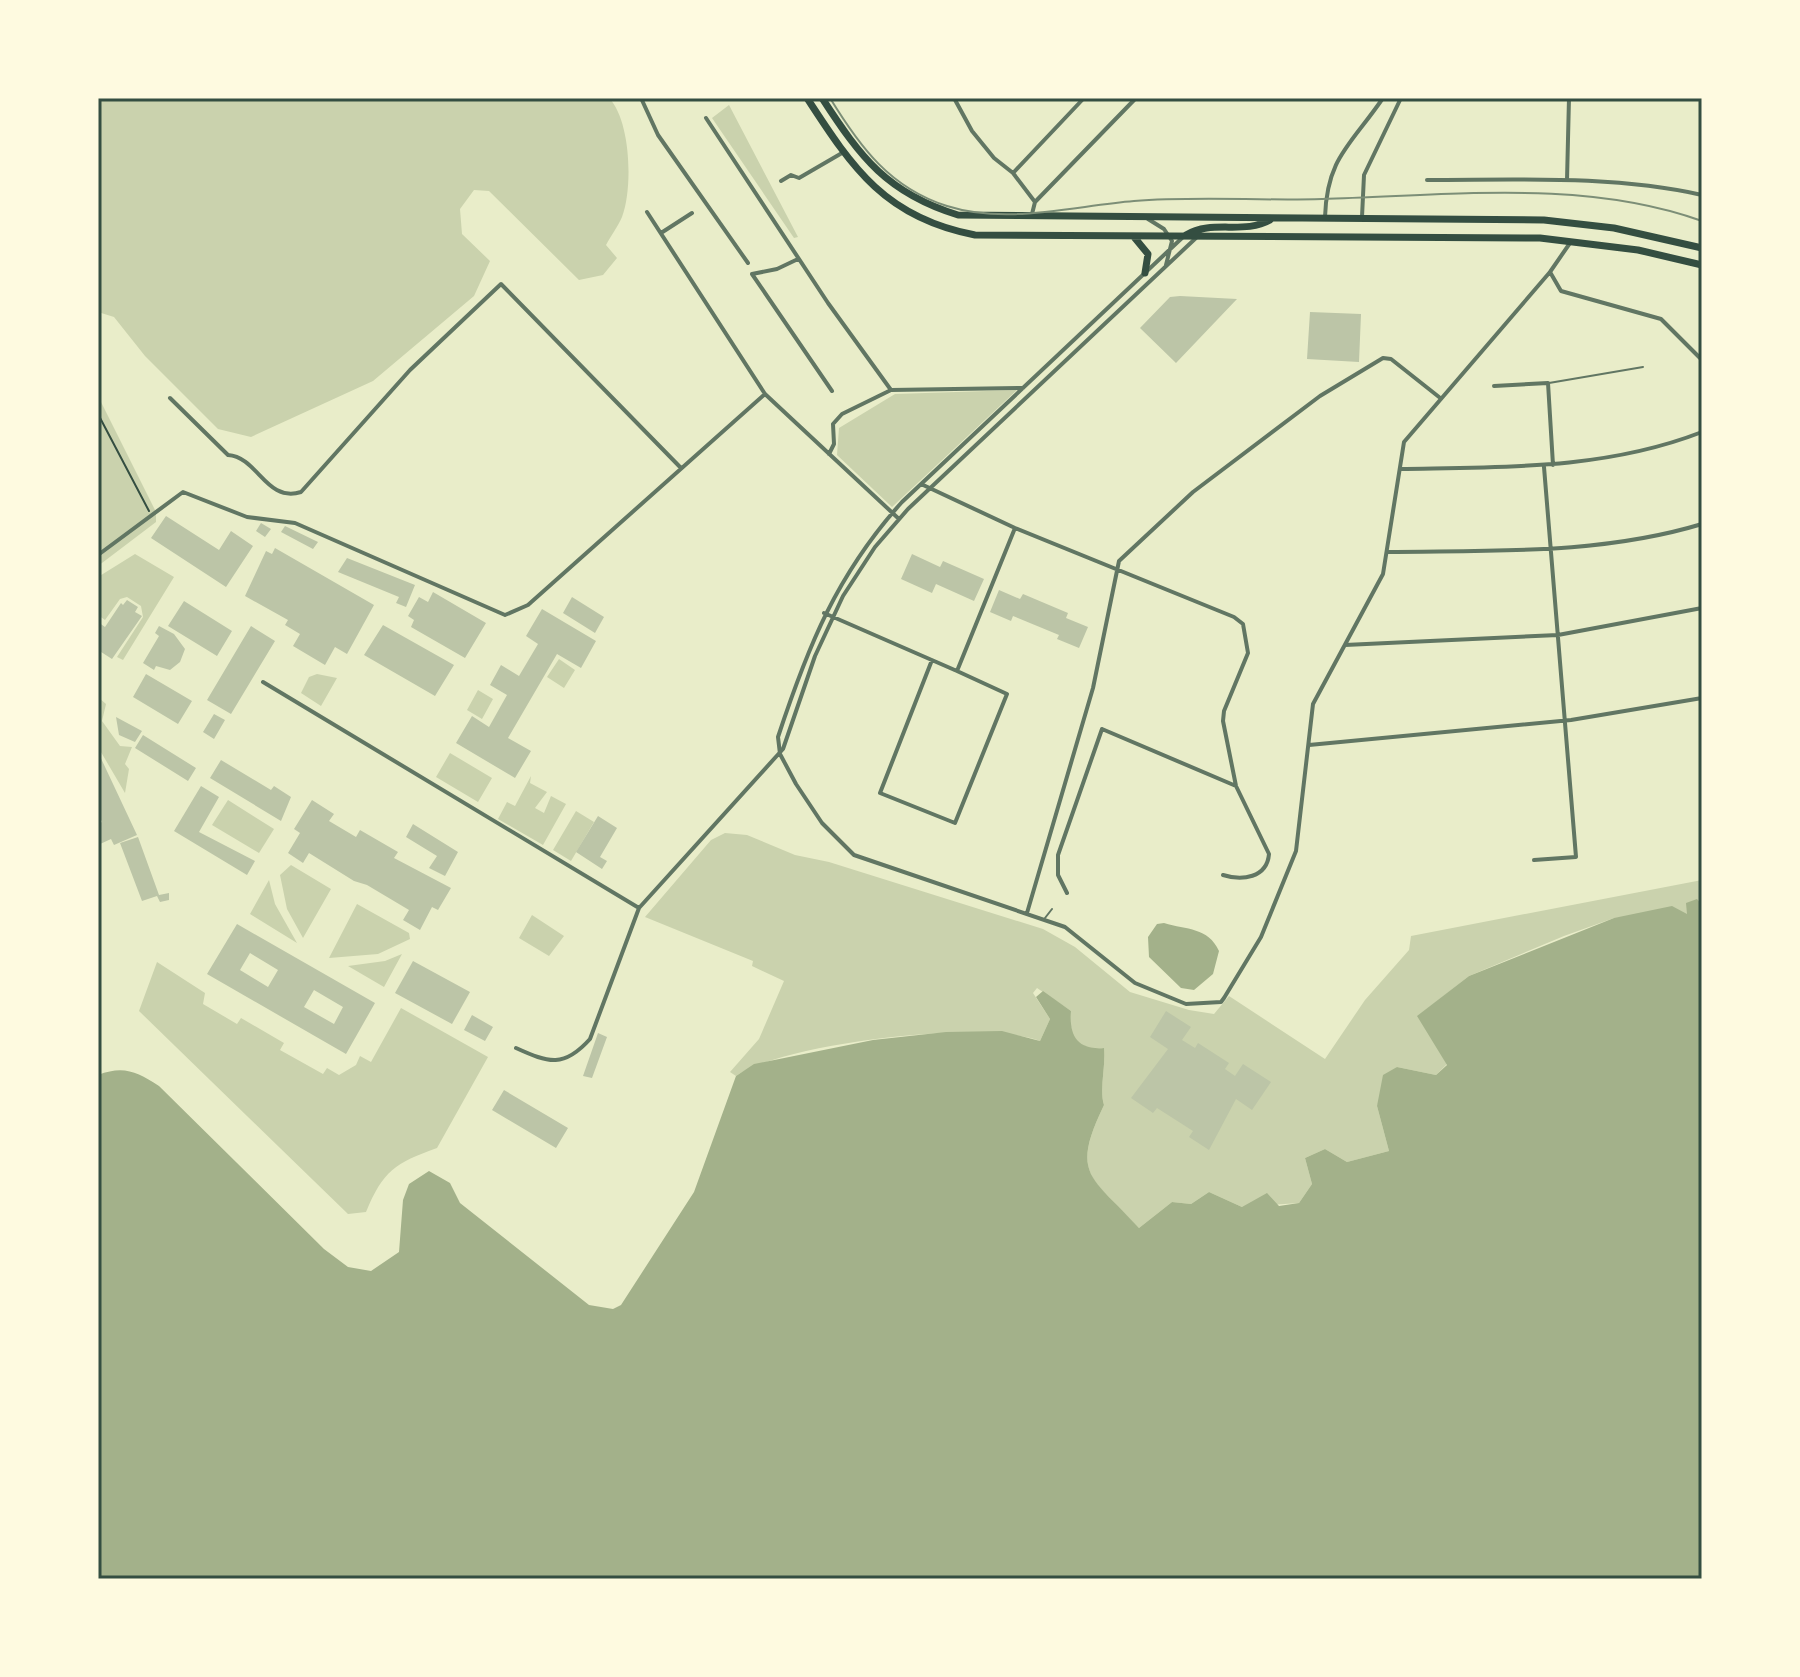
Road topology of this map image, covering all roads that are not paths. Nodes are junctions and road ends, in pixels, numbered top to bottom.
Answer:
1 (641, 98) edge
2 (807, 98) edge
3 (822, 98) edge
4 (954, 98) edge
5 (1084, 98) edge
6 (1136, 98) edge
7 (1383, 98) edge
8 (1401, 98) edge
9 (1569, 98) edge
10 (706, 118) dead end
11 (842, 153) junction
12 (1013, 173) junction
13 (1427, 180) dead end
14 (1567, 180) junction
15 (781, 181) dead end
16 (1702, 195) edge
17 (1035, 202) junction
18 (647, 212) dead end
19 (692, 213) dead end
20 (1031, 217) junction
21 (1147, 218) junction
22 (1273, 219) junction
23 (1325, 219) junction
24 (1362, 219) junction
25 (661, 233) junction
26 (1132, 236) junction
27 (1170, 236) junction
28 (1184, 236) junction
29 (1198, 236) junction
30 (1573, 240) junction
31 (1173, 247) junction
32 (1702, 248) edge
33 (798, 259) junction
34 (748, 263) dead end
35 (1702, 265) edge
36 (1165, 267) junction
37 (1550, 272) junction
38 (1145, 273) junction
39 (1702, 360) edge
40 (1643, 367) dead end
41 (1548, 383) junction
42 (1494, 386) dead end
43 (1023, 388) junction
44 (891, 390) junction
45 (832, 391) dead end
46 (765, 394) junction
47 (1439, 397) junction
48 (170, 398) dead end
49 (1702, 432) edge
50 (829, 454) junction
51 (1553, 465) junction
52 (1544, 467) junction
53 (681, 468) junction
54 (1400, 469) junction
55 (921, 484) junction
56 (930, 488) junction
57 (892, 513) junction
58 (899, 519) junction
59 (1702, 524) edge
60 (1015, 528) junction
61 (1551, 550) junction
62 (1387, 552) junction
63 (98, 555) edge
64 (1115, 569) junction
65 (1702, 608) edge
66 (824, 613) junction
67 (833, 617) junction
68 (1558, 635) junction
69 (1345, 645) junction
70 (932, 660) junction
71 (957, 671) junction
72 (263, 682) dead end
73 (1702, 698) edge
74 (1566, 720) junction
75 (1309, 745) junction
76 (780, 754) junction
77 (1236, 786) junction
78 (1534, 860) dead end
79 (1223, 875) dead end
80 (1067, 893) dead end
81 (639, 908) junction
82 (1052, 909) dead end
83 (1027, 913) junction
84 (1045, 918) junction
85 (516, 1048) dead end

1 - 34 street
2 - 11 highway
3 - 20 highway
4 - 12 street
5 - 12 street
6 - 17 street
7 - 23 street
8 - 24 street
9 - 14 street
10 - 33 street
11 - 15 street
11 - 26 highway
12 - 17 street
13 - 14 street
14 - 16 street
17 - 20 street
18 - 25 street
19 - 25 street
20 - 21 highway
21 - 22 highway
21 - 27 street
22 - 23 highway
22 - 28 highway
23 - 24 highway
24 - 32 highway
25 - 46 street
26 - 27 highway
26 - 38 highway
27 - 28 highway
27 - 31 street
28 - 29 highway
28 - 31 street
29 - 30 highway
29 - 36 street
30 - 35 highway
30 - 37 street
31 - 36 street
31 - 38 street
33 - 44 street
33 - 45 street
36 - 56 street
37 - 39 street
37 - 47 street
38 - 43 street
40 - 41 lane
41 - 42 street
41 - 51 street
43 - 44 street
43 - 55 street
44 - 50 street
46 - 50 street
46 - 53 street
47 - 54 street
47 - 64 street
48 - 53 street
49 - 51 street
50 - 57 street
51 - 52 street
52 - 54 street
52 - 61 street
53 - 63 street
54 - 62 street
55 - 56 street
55 - 57 street
56 - 58 street
56 - 60 street
57 - 58 street
57 - 66 street
58 - 67 street
59 - 61 street
60 - 64 street
60 - 71 street
61 - 62 street
61 - 68 street
62 - 69 street
64 - 77 street
64 - 83 street
65 - 68 street
66 - 67 street
66 - 76 street
67 - 70 street
67 - 76 street
68 - 69 street
68 - 74 street
69 - 75 street
70 - 71 street
70 - 71 street
72 - 81 street
73 - 74 street
74 - 75 street
74 - 78 street
75 - 84 street
76 - 81 street
76 - 83 street
77 - 79 street
77 - 80 street
81 - 85 street
82 - 84 lane
83 - 84 street

